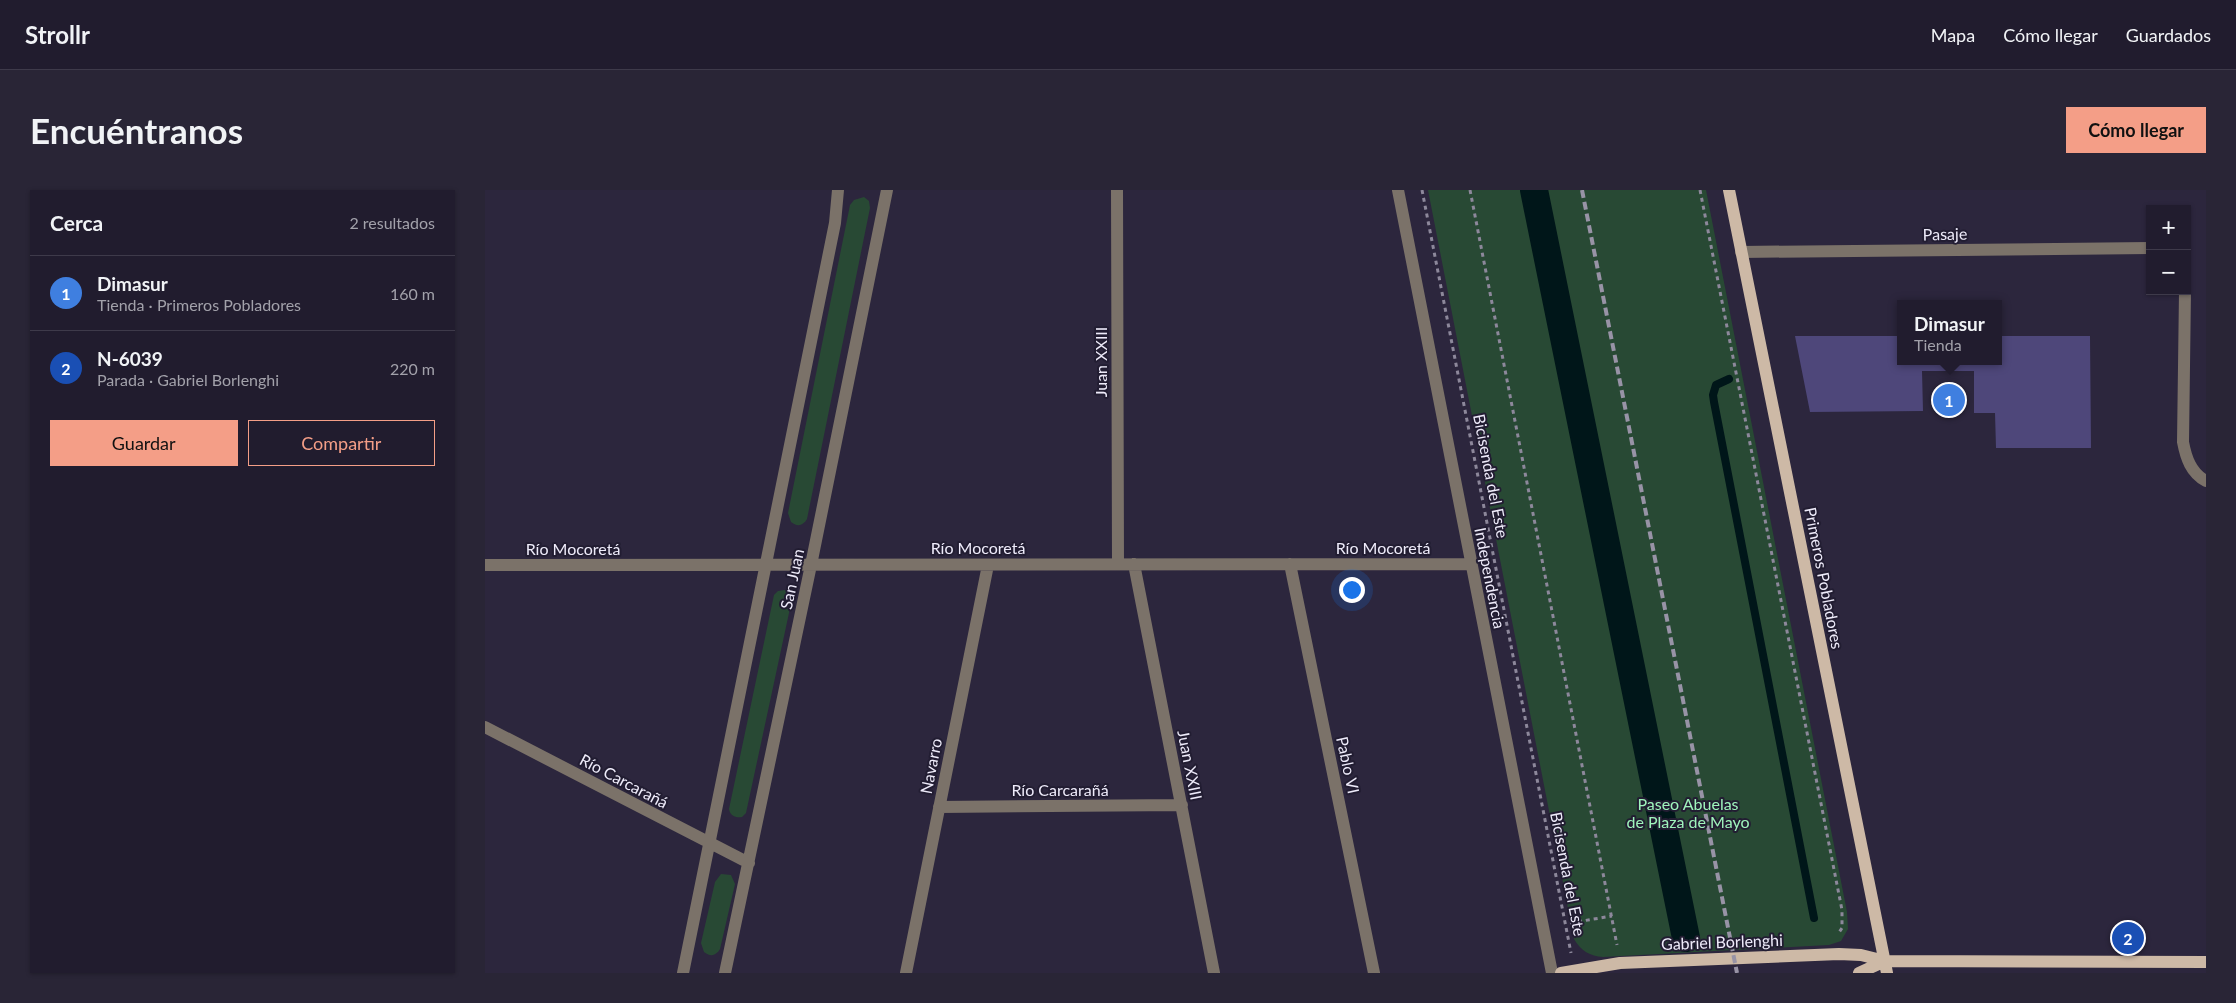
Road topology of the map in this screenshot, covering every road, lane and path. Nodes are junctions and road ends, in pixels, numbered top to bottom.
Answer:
1 (838, 190) edge
2 (887, 190) edge
3 (1117, 190) edge
4 (1398, 190) edge
5 (1422, 190) edge
6 (1470, 190) edge
7 (1700, 190) edge
8 (1729, 190) edge
9 (2146, 248) edge
10 (1741, 252) junction
11 (2185, 295) edge
12 (2206, 481) edge
13 (988, 564) junction
14 (1117, 564) junction
15 (1134, 564) junction
16 (1290, 564) junction
17 (1471, 564) junction
18 (485, 565) edge
19 (765, 565) junction
20 (811, 565) junction
21 (485, 727) edge
22 (1182, 805) junction
23 (939, 807) junction
24 (709, 844) junction
25 (749, 863) junction
26 (1612, 916) junction
27 (1570, 923) dead end
28 (1833, 937) dead end
29 (1618, 948) dead end
30 (2206, 962) edge
31 (1886, 967) edge
32 (1574, 970) junction
33 (683, 973) edge
34 (725, 973) edge
35 (906, 973) edge
36 (1214, 973) edge
37 (1374, 973) edge
38 (1551, 973) edge
39 (1561, 973) edge
40 (1859, 973) edge

1 - 19 street, San Juan
2 - 20 street, San Juan
3 - 14 street, Juan XXIII
4 - 17 street, Independencia
5 - 32 path, Bicisenda del Este
6 - 26 path
7 - 28 path
8 - 10 main road, Primeros Pobladores
9 - 10 street, Pasaje
10 - 31 main road, Primeros Pobladores
11 - 12 street
13 - 14 street, Río Mocoretá
13 - 20 street, Río Mocoretá
13 - 23 street, Navarro
14 - 15 street, Río Mocoretá
15 - 16 street, Río Mocoretá
15 - 22 street, Juan XXIII
16 - 17 street, Río Mocoretá
16 - 37 street, Pablo VI
17 - 38 street, Independencia
18 - 19 street, Río Mocoretá
19 - 20 street, Río Mocoretá
19 - 24 street, San Juan
20 - 25 street, San Juan
21 - 24 street, Río Carcarañá
22 - 23 street, Río Carcarañá
22 - 36 street, Juan XXIII
23 - 35 street, Navarro
24 - 25 street, Río Carcarañá
24 - 33 street, San Juan
25 - 34 street, San Juan
26 - 27 path
26 - 29 path
30 - 31 main road, Gabriel Borlenghi
31 - 32 main road, Gabriel Borlenghi
31 - 40 main road, Gabriel Borlenghi
32 - 39 main road, Gabriel Borlenghi

